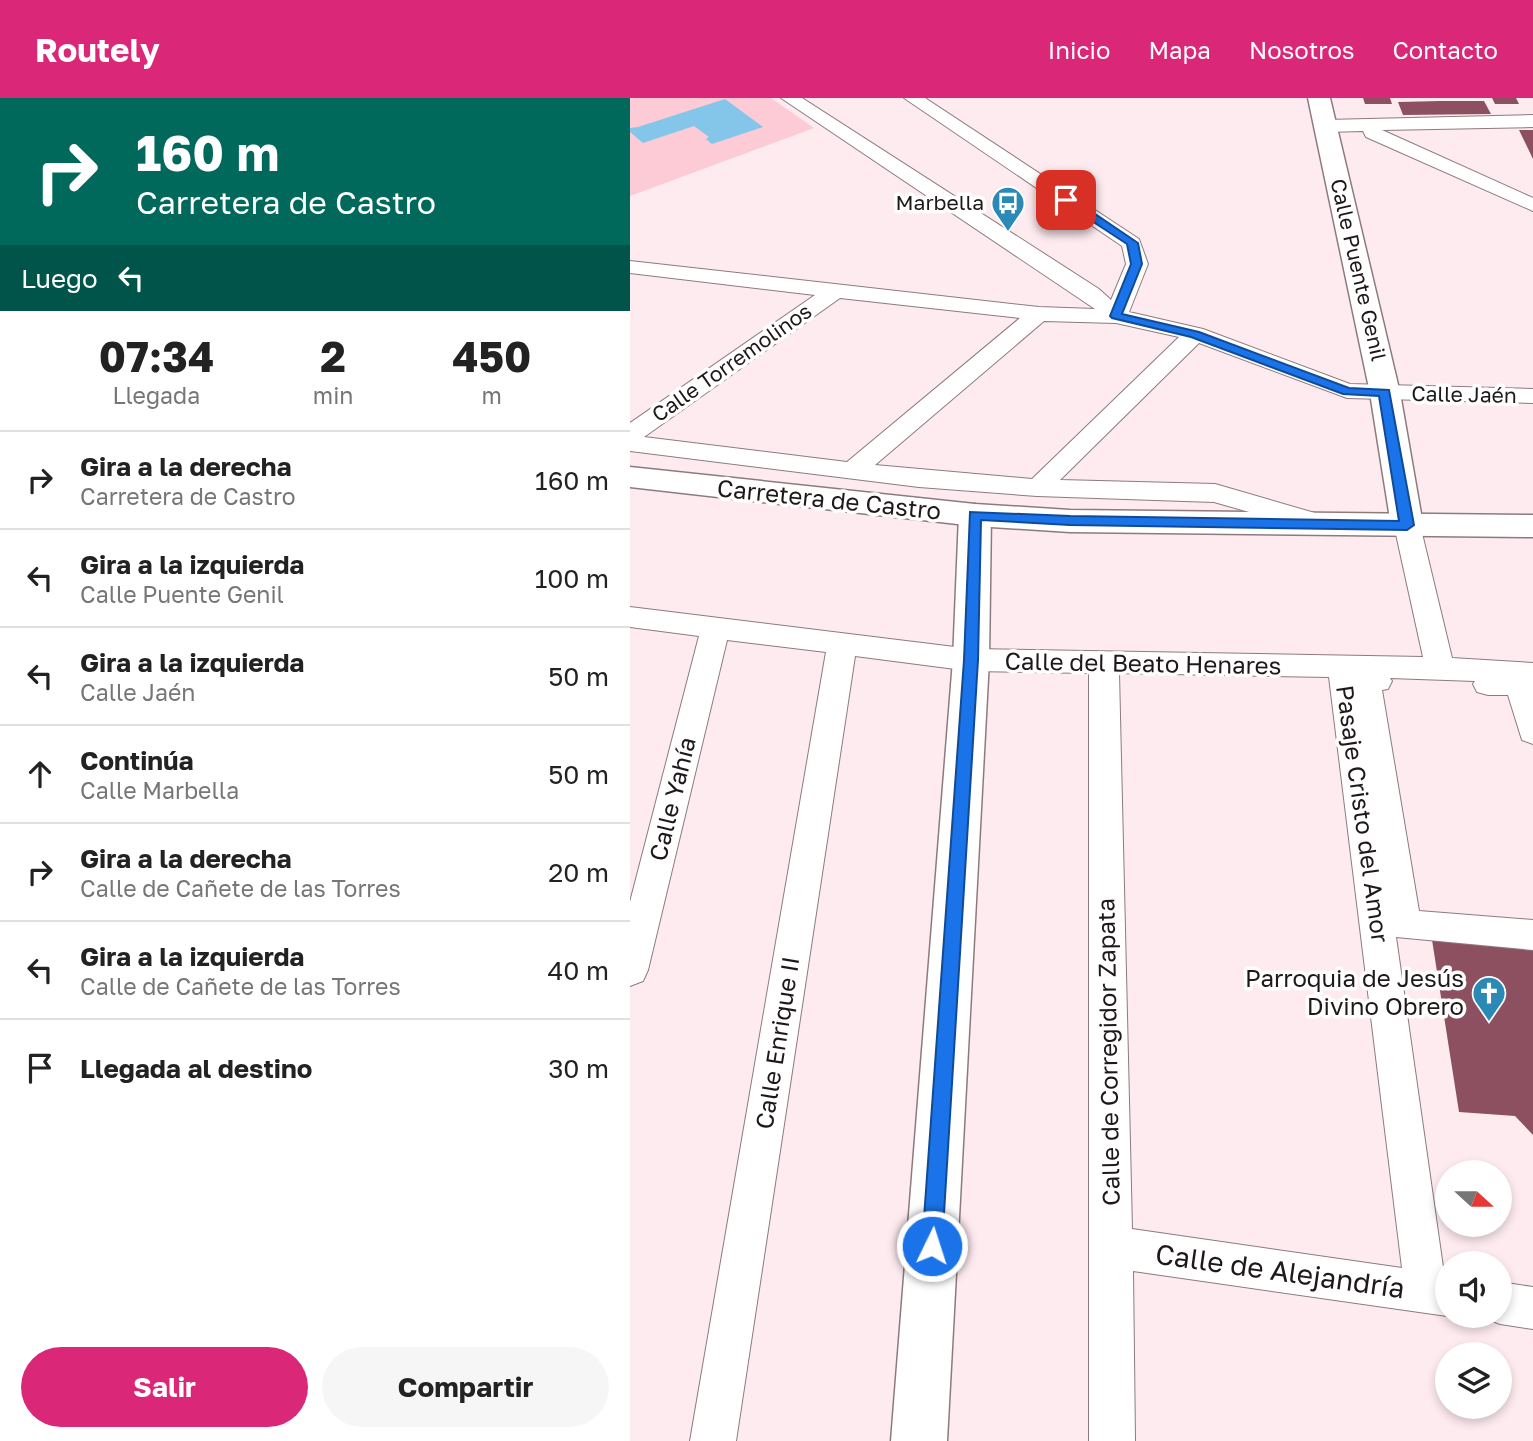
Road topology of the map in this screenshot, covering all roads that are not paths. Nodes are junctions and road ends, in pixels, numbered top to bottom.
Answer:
1 (790, 98) edge
2 (913, 98) edge
3 (1319, 98) edge
4 (1532, 112) edge
5 (1370, 125) junction
6 (1325, 126) junction
7 (1533, 205) edge
8 (640, 268) edge
9 (630, 281) edge
10 (835, 291) junction
11 (1039, 314) junction
12 (1116, 316) junction
13 (1195, 334) junction
14 (1385, 393) junction
15 (1533, 396) edge
16 (630, 435) edge
17 (630, 443) edge
18 (853, 470) junction
19 (630, 477) edge
20 (1037, 488) junction
21 (975, 515) junction
22 (1324, 524) junction
23 (1407, 525) junction
24 (1533, 526) edge
25 (630, 617) edge
26 (716, 628) junction
27 (842, 645) junction
28 (971, 660) junction
29 (1104, 662) junction
30 (1343, 668) junction
31 (1440, 668) junction
32 (1533, 676) edge
33 (1533, 732) edge
34 (1533, 935) edge
35 (630, 970) edge
36 (1112, 1247) junction
37 (1435, 1281) edge
38 (1435, 1294) edge
39 (1512, 1305) edge
40 (1533, 1308) edge
41 (713, 1441) edge
42 (919, 1441) edge
43 (1112, 1441) edge

1 - 12 street
2 - 12 street
3 - 6 street, Calle Puente Genil
4 - 5 street
5 - 6 street
5 - 7 street
6 - 14 street, Calle Puente Genil
8 - 9 street, Calle Torremolinos
8 - 10 street, Calle Torremolinos
10 - 11 street, Calle Torremolinos
10 - 16 street, Calle Torremolinos
11 - 12 street, Calle Torremolinos
11 - 18 street
12 - 13 street, Calle Jaén
13 - 14 street, Calle Jaén
13 - 20 street
14 - 15 street, Calle Jaén
14 - 23 street, Calle Puente Genil
17 - 18 street, Calle Torremolinos
18 - 20 street, Calle Torremolinos
19 - 21 street, Carretera de Castro
20 - 22 street, Calle Torremolinos
21 - 22 street, Carretera de Castro
21 - 28 street
22 - 23 street, Carretera de Castro
23 - 24 street, Carretera de Castro
23 - 31 street
25 - 26 street, Calle del Beato Henares
26 - 27 street, Calle del Beato Henares
26 - 35 street, Calle Yahía
27 - 28 street, Calle del Beato Henares
27 - 41 street, Calle Enrique II
28 - 29 street, Calle del Beato Henares
28 - 42 street
29 - 30 street, Calle del Beato Henares
29 - 36 street, Calle de Corregidor Zapata
30 - 31 street, Calle del Beato Henares
30 - 37 street, Pasaje Cristo del Amor
31 - 32 street, Calle del Beato Henares
33 - 34 street
36 - 38 street, Calle de Alejandría
36 - 43 street, Calle de Corregidor Zapata
39 - 40 street

